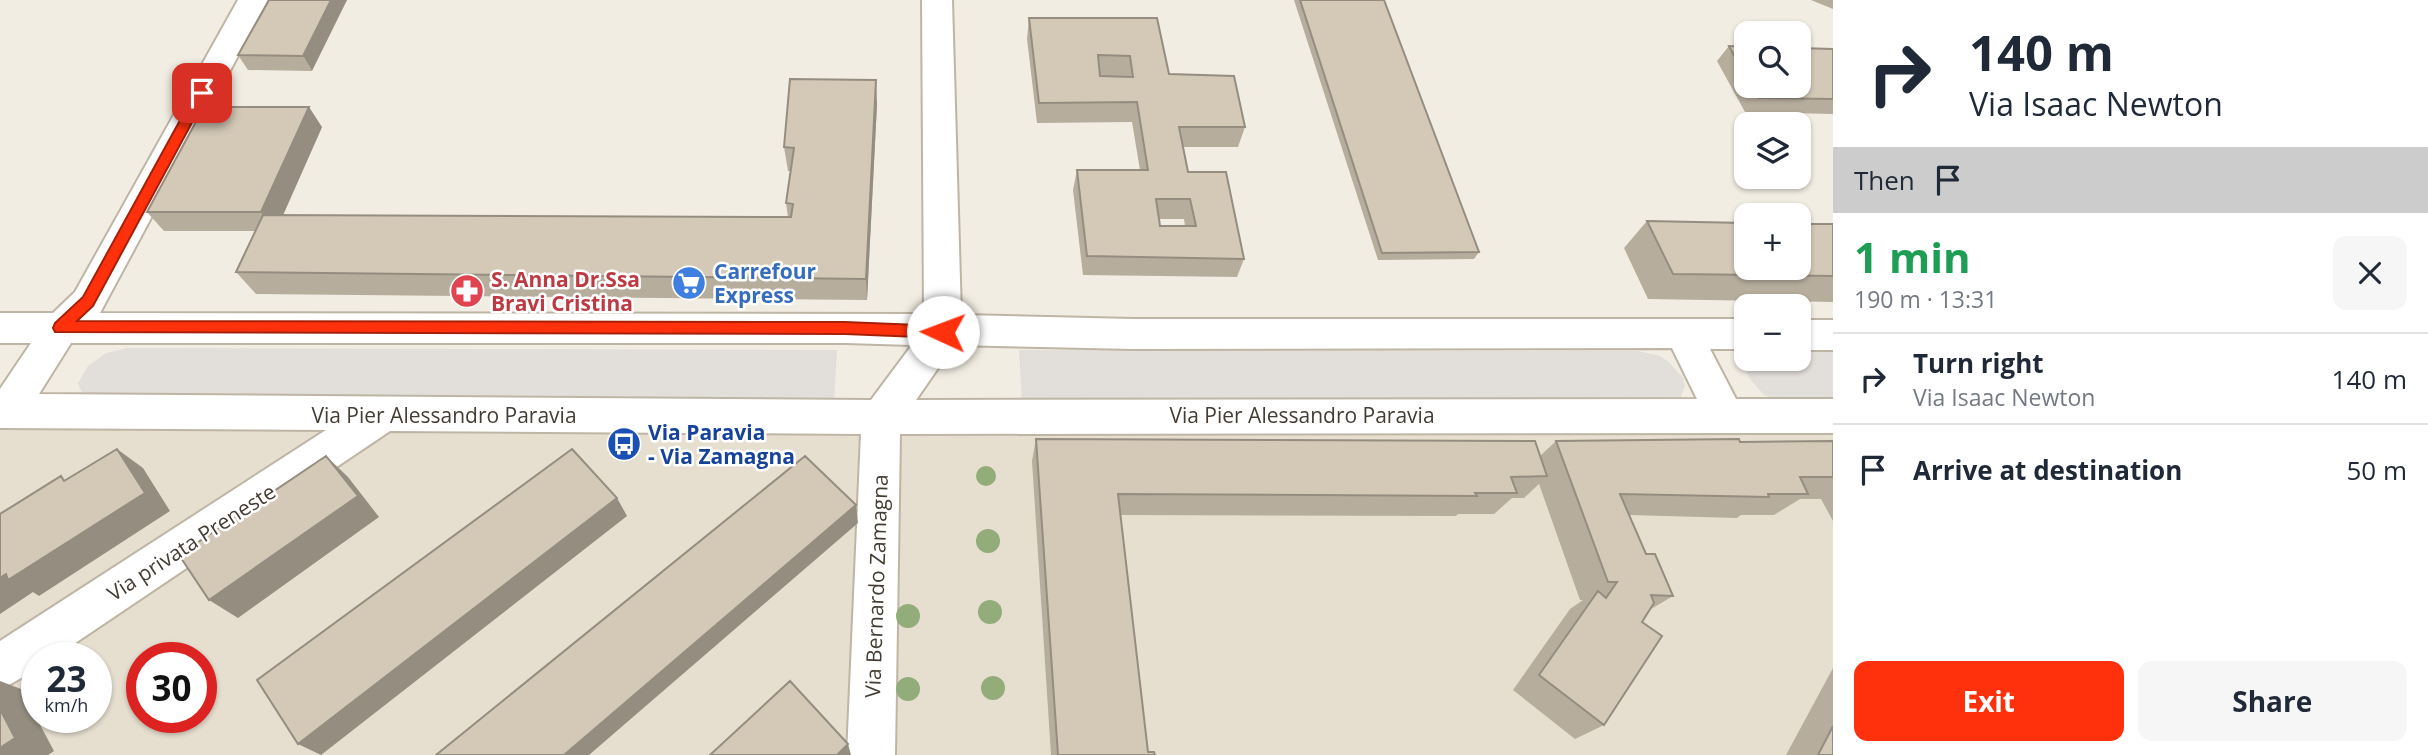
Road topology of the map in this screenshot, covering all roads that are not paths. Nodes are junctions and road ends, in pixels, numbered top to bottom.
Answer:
1 (253, 0) edge
2 (937, 0) edge
3 (0, 328) edge
4 (61, 328) junction
5 (943, 332) junction
6 (1684, 334) junction
7 (1734, 334) edge
8 (1811, 335) edge
9 (1833, 335) edge
10 (4, 411) edge
11 (1724, 414) junction
12 (382, 415) junction
13 (1833, 415) edge
14 (881, 417) junction
15 (0, 667) edge
16 (872, 755) edge

1 - 4 street, Via Pier Alessandro Paravia
2 - 5 street
3 - 4 street
4 - 5 street
4 - 10 street, Via Pier Alessandro Paravia
5 - 6 street
5 - 14 street
6 - 7 street
6 - 11 street
8 - 9 street
10 - 12 street, Via Pier Alessandro Paravia
11 - 13 street, Via Pier Alessandro Paravia
11 - 14 street, Via Pier Alessandro Paravia
12 - 14 street, Via Pier Alessandro Paravia
12 - 15 street, Via privata Preneste
14 - 16 street, Via Bernardo Zamagna

